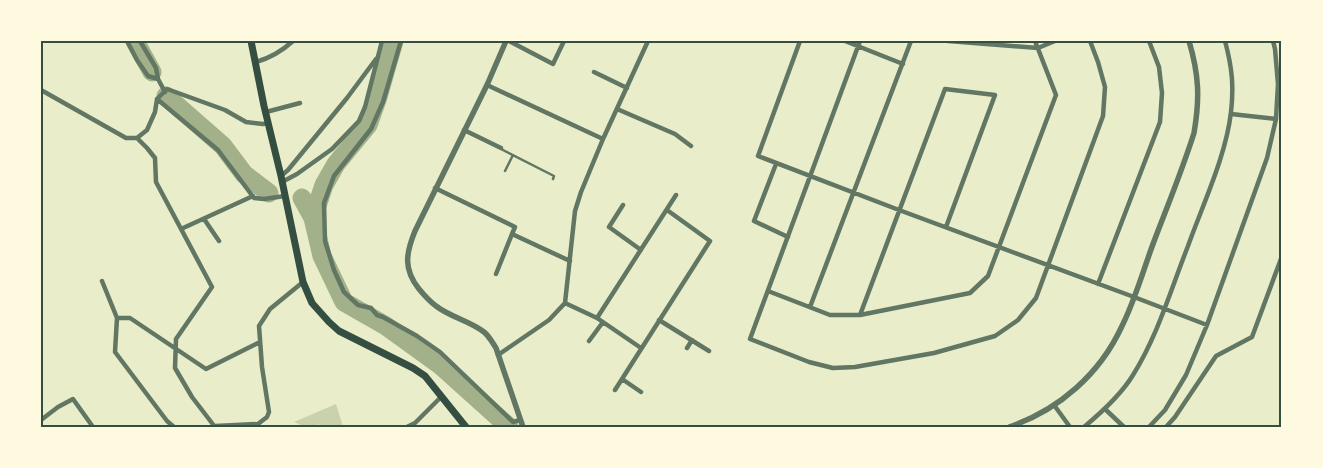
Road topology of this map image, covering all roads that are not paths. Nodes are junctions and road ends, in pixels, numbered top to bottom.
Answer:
1 (127, 41) edge
2 (140, 41) edge
3 (251, 41) edge
4 (293, 41) edge
5 (382, 41) edge
6 (402, 41) edge
7 (508, 41) edge
8 (564, 41) edge
9 (648, 41) edge
10 (800, 41) edge
11 (845, 41) edge
12 (912, 41) edge
13 (948, 41) edge
14 (1035, 41) edge
15 (1055, 41) edge
16 (1090, 41) edge
17 (1149, 41) edge
18 (1189, 41) edge
19 (1225, 41) edge
20 (1273, 41) edge
21 (859, 44) edge
22 (1038, 48) junction
23 (378, 57) junction
24 (256, 62) junction
25 (903, 64) junction
26 (594, 72) dead end
27 (158, 78) junction
28 (486, 84) junction
29 (627, 88) junction
30 (41, 90) edge
31 (164, 92) junction
32 (157, 99) junction
33 (300, 103) dead end
34 (618, 108) junction
35 (266, 112) junction
36 (1231, 114) junction
37 (1276, 119) junction
38 (269, 123) junction
39 (464, 130) junction
40 (137, 138) junction
41 (603, 140) junction
42 (691, 146) dead end
43 (500, 148) joint
44 (513, 156) junction
45 (776, 164) junction
46 (505, 171) dead end
47 (811, 176) junction
48 (282, 179) junction
49 (553, 179) dead end
50 (435, 188) junction
51 (854, 192) junction
52 (676, 195) dead end
53 (253, 196) junction
54 (285, 196) junction
55 (623, 205) dead end
56 (667, 210) junction
57 (899, 210) junction
58 (204, 219) junction
59 (946, 227) junction
60 (181, 229) junction
61 (512, 234) junction
62 (788, 237) junction
63 (219, 241) dead end
64 (1000, 247) junction
65 (641, 250) junction
66 (1282, 256) edge
67 (570, 261) junction
68 (1049, 265) junction
69 (496, 274) dead end
70 (102, 281) dead end
71 (302, 282) junction
72 (1098, 284) junction
73 (768, 291) junction
74 (1134, 296) junction
75 (565, 303) junction
76 (810, 307) junction
77 (1164, 309) junction
78 (860, 314) junction
79 (117, 318) junction
80 (597, 318) junction
81 (659, 320) junction
82 (603, 322) junction
83 (1207, 325) junction
84 (692, 340) junction
85 (589, 341) dead end
86 (260, 342) junction
87 (641, 348) junction
88 (686, 348) dead end
89 (175, 350) junction
90 (708, 351) dead end
91 (498, 355) junction
92 (622, 379) junction
93 (615, 390) dead end
94 (641, 392) dead end
95 (442, 397) junction
96 (1054, 405) junction
97 (1105, 409) junction
98 (41, 420) edge
99 (522, 424) edge
100 (215, 426) edge
101 (93, 427) edge
102 (174, 427) edge
103 (407, 427) edge
104 (466, 427) edge
105 (1009, 427) edge
106 (1070, 427) edge
107 (1084, 427) edge
108 (1124, 427) edge
109 (1150, 427) edge
110 (1166, 427) edge

1 - 27 street
2 - 27 street
3 - 24 main road
4 - 24 street
5 - 23 street
6 - 99 street
7 - 8 street
7 - 28 street
9 - 29 street
10 - 45 street
11 - 21 street
12 - 25 street
13 - 22 street
14 - 22 street
15 - 22 street
16 - 68 street
17 - 72 street
18 - 74 street
19 - 36 street
20 - 37 street
21 - 25 street
21 - 47 street
22 - 64 street
23 - 48 street
23 - 48 street
24 - 35 main road
25 - 51 street
26 - 29 street
27 - 31 street
28 - 39 street
28 - 41 street
29 - 34 street
30 - 40 street
31 - 32 street
31 - 38 street
32 - 40 street
32 - 53 street
33 - 35 street
34 - 41 street
34 - 42 street
35 - 38 main road
36 - 37 street
36 - 77 street
37 - 83 street
38 - 48 main road
39 - 43 street
39 - 50 street
40 - 60 street
41 - 67 street
43 - 44 lane
44 - 46 lane
44 - 49 lane
45 - 47 street
45 - 62 street
47 - 51 street
47 - 62 street
48 - 54 main road
50 - 61 street
50 - 91 street
51 - 57 street
51 - 76 street
52 - 56 street
53 - 54 street
53 - 58 street
54 - 71 main road
55 - 65 street
56 - 65 street
56 - 81 street
57 - 59 street
57 - 59 street
57 - 78 street
58 - 60 street
58 - 63 street
59 - 64 street
60 - 89 street
61 - 67 street
61 - 69 street
62 - 73 street
64 - 68 street
64 - 78 street
65 - 80 street
66 - 110 street
67 - 75 street
68 - 72 street
68 - 73 street
70 - 79 street
71 - 86 street
71 - 95 main road
72 - 74 street
73 - 76 street
74 - 77 street
74 - 96 street
75 - 80 street
75 - 91 street
76 - 78 street
77 - 83 street
77 - 97 street
79 - 89 street
79 - 102 street
80 - 82 street
81 - 84 street
81 - 87 street
82 - 85 street
82 - 87 street
83 - 109 street
84 - 88 street
84 - 90 street
86 - 89 street
86 - 100 street
87 - 92 street
89 - 100 street
91 - 99 street
92 - 93 street
92 - 94 street
95 - 103 street
95 - 104 main road
96 - 105 street
96 - 106 street
97 - 107 street
97 - 108 street
98 - 101 street

